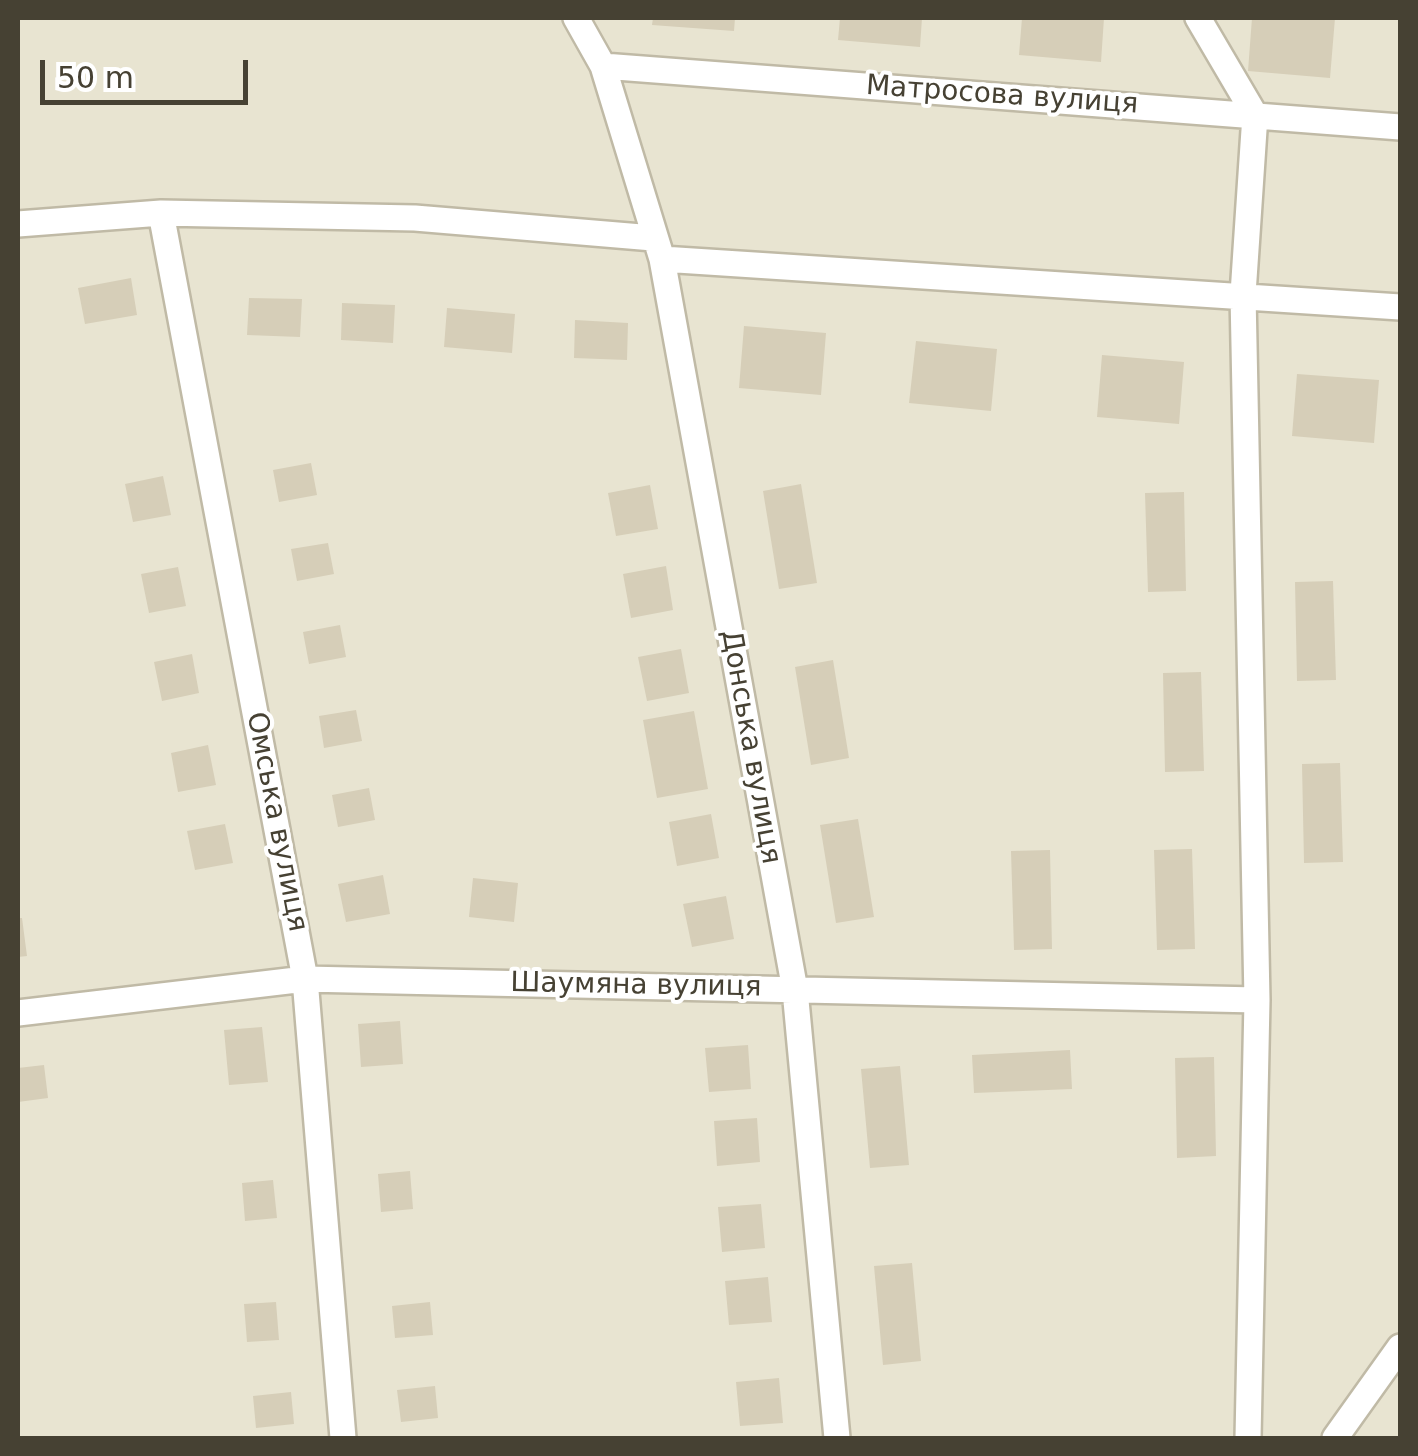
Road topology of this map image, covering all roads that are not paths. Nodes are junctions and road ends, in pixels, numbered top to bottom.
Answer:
1 (576, 18) edge
2 (1198, 18) edge
3 (603, 66) junction
4 (1255, 115) junction
5 (1400, 127) edge
6 (161, 213) junction
7 (18, 224) edge
8 (658, 249) junction
9 (1243, 294) junction
10 (1400, 307) edge
11 (305, 978) junction
12 (794, 990) junction
13 (1257, 1000) junction
14 (18, 1014) edge
15 (1400, 1347) edge
16 (344, 1438) edge
17 (837, 1438) edge
18 (1248, 1438) edge
19 (1336, 1438) edge

1 - 3 street, Донська вулиця
2 - 4 street
3 - 4 street, Матросова вулиця
3 - 8 street, Донська вулиця
4 - 5 street, Матросова вулиця
4 - 9 street
6 - 7 street
6 - 8 street
6 - 11 street, Омська вулиця
8 - 9 street
8 - 12 street, Донська вулиця
9 - 10 street
9 - 13 street
11 - 12 street, Шаумяна вулиця
11 - 14 street, Шаумяна вулиця
11 - 16 street, Омська вулиця
12 - 13 street, Шаумяна вулиця
12 - 17 street, Донська вулиця
13 - 18 street
15 - 19 street

